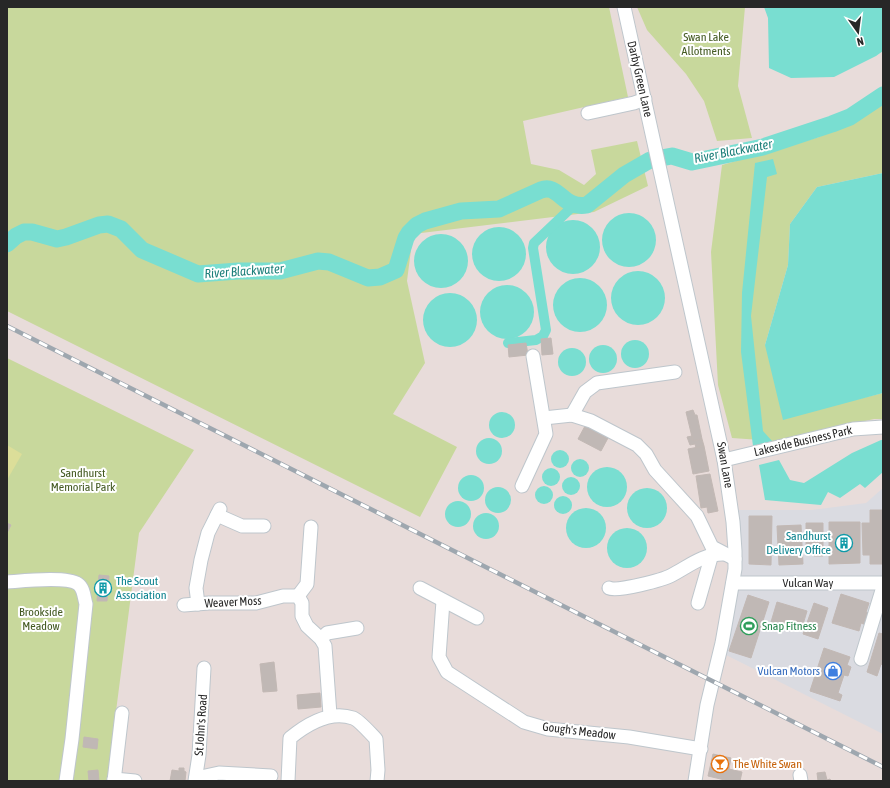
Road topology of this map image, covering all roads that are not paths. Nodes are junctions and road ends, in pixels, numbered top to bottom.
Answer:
1 (624, 7) edge
2 (645, 99) junction
3 (588, 113) dead end
4 (656, 152) joint
5 (533, 356) dead end
6 (675, 372) dead end
7 (572, 415) junction
8 (544, 418) junction
9 (883, 428) edge
10 (724, 460) junction
11 (522, 486) dead end
12 (264, 526) dead end
13 (311, 527) dead end
14 (723, 556) junction
15 (7, 582) edge
16 (733, 583) junction
17 (883, 583) edge
18 (883, 587) edge
19 (420, 588) dead end
20 (609, 588) dead end
21 (298, 596) junction
22 (444, 601) junction
23 (698, 603) dead end
24 (198, 604) junction
25 (184, 605) dead end
26 (477, 618) dead end
27 (357, 628) dead end
28 (321, 639) junction
29 (861, 660) dead end
30 (204, 668) dead end
31 (122, 713) dead end
32 (330, 715) junction
33 (701, 749) junction
34 (271, 776) dead end
35 (114, 780) edge
36 (196, 780) edge
37 (66, 781) edge
38 (134, 781) edge
39 (288, 781) edge
40 (377, 781) edge
41 (695, 781) edge

1 - 2 street, Darby Green Lane
2 - 3 street
2 - 4 street, Darby Green Lane
4 - 10 street, Swan Lane
5 - 8 street
6 - 7 street
7 - 8 street
7 - 14 street
8 - 11 street
9 - 10 street, Lakeside Business Park
10 - 14 street, Swan Lane
12 - 24 street
13 - 21 street
14 - 16 street, Swan Lane
14 - 20 street
14 - 23 street
15 - 37 street
16 - 17 street, Vulcan Way
16 - 33 street, Swan Lane
18 - 29 street
19 - 22 street
21 - 24 street, Weaver Moss
21 - 28 street
22 - 26 street
22 - 33 street, Gough's Meadow
24 - 25 street, Weaver Moss
27 - 28 street
28 - 32 street
30 - 36 street, St John's Road
31 - 35 street
32 - 39 street
32 - 40 street
33 - 41 street, Swan Lane
34 - 36 street
35 - 38 street

